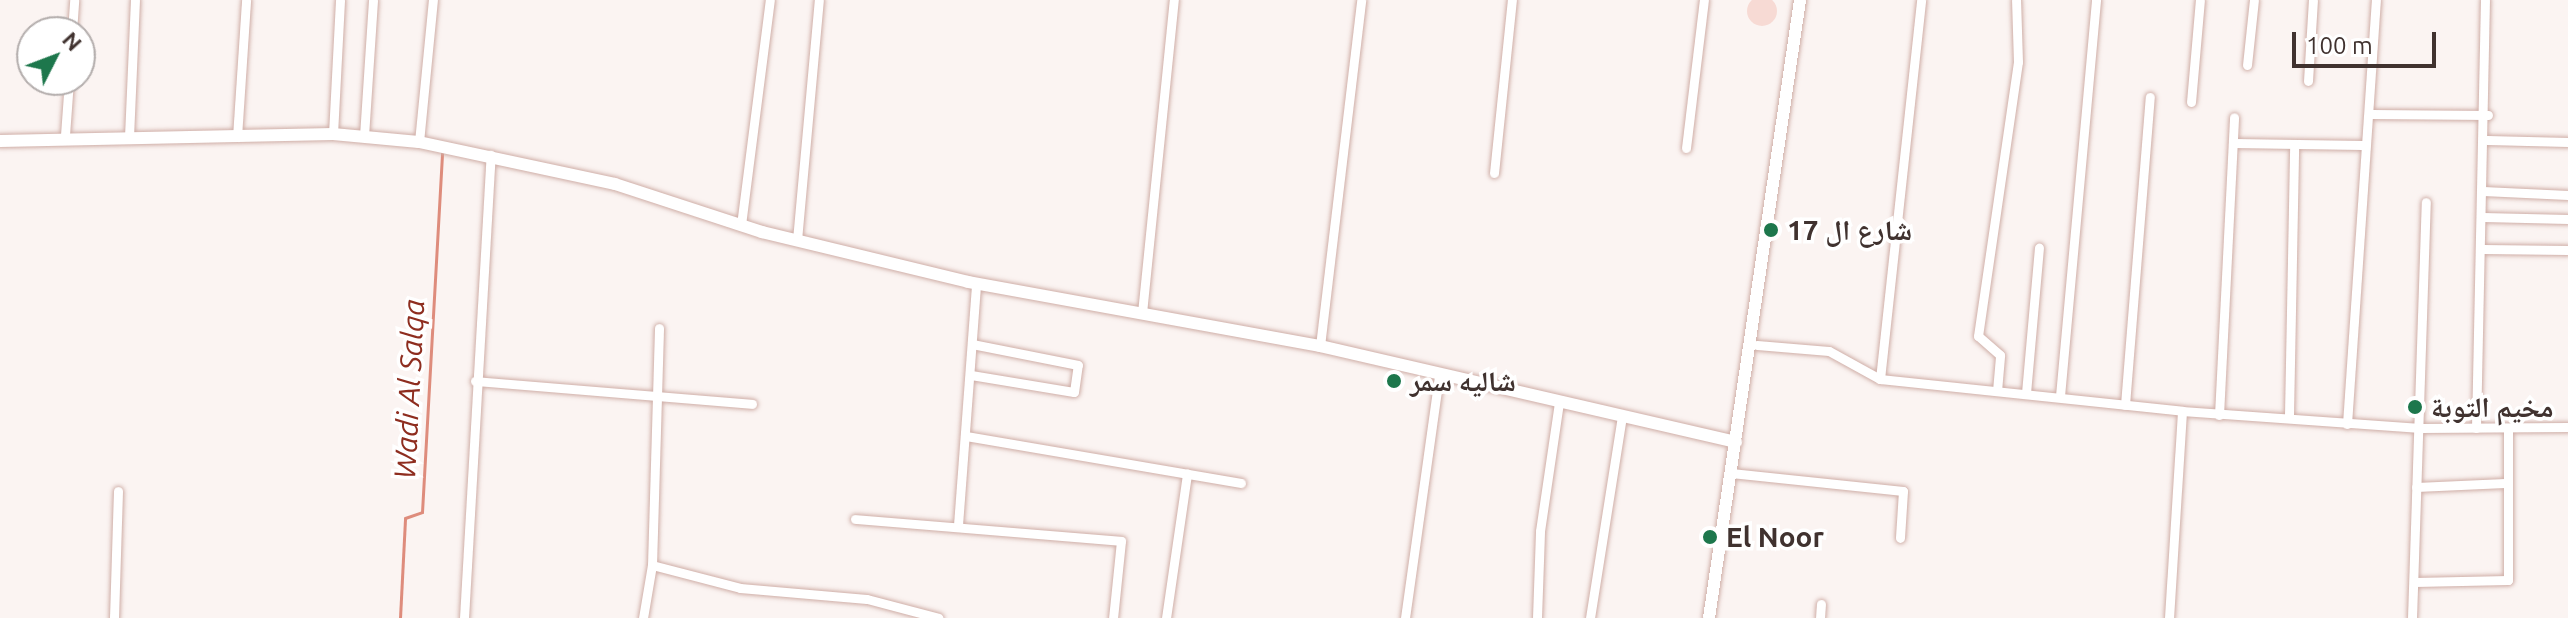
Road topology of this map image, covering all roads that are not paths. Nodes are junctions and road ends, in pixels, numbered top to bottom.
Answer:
1 (135, 0) edge
2 (246, 0) edge
3 (340, 0) edge
4 (373, 0) edge
5 (433, 0) edge
6 (770, 0) edge
7 (819, 0) edge
8 (1174, 0) edge
9 (1361, 0) edge
10 (1512, 0) edge
11 (1704, 0) edge
12 (1800, 0) edge
13 (1921, 0) edge
14 (2016, 0) edge
15 (2096, 0) edge
16 (2200, 0) edge
17 (2254, 0) edge
18 (2313, 0) edge
19 (2376, 0) edge
20 (2485, 0) edge
21 (2247, 65) dead end
22 (2308, 81) dead end
23 (68, 96) edge
24 (2150, 97) dead end
25 (2191, 102) dead end
26 (2371, 114) junction
27 (2488, 115) junction
28 (2234, 117) dead end
29 (333, 134) junction
30 (65, 135) junction
31 (364, 136) junction
32 (129, 137) junction
33 (237, 137) junction
34 (2487, 140) junction
35 (0, 141) edge
36 (419, 142) junction
37 (2568, 142) edge
38 (2234, 143) junction
39 (2362, 145) junction
40 (2294, 146) junction
41 (1686, 148) dead end
42 (491, 155) junction
43 (1494, 173) dead end
44 (2483, 191) junction
45 (2568, 195) edge
46 (2426, 202) dead end
47 (2483, 217) junction
48 (2568, 219) edge
49 (741, 225) junction
50 (797, 240) junction
51 (2039, 248) dead end
52 (2482, 249) junction
53 (2568, 250) edge
54 (976, 284) junction
55 (1142, 313) junction
56 (659, 328) dead end
57 (972, 344) junction
58 (1757, 345) dead end
59 (1320, 346) junction
60 (971, 375) junction
61 (1439, 376) junction
62 (1880, 379) junction
63 (475, 381) junction
64 (1997, 391) junction
65 (2026, 393) junction
66 (654, 396) junction
67 (2060, 396) junction
68 (1559, 403) junction
69 (752, 404) dead end
70 (2125, 405) junction
71 (2182, 411) junction
72 (2219, 415) junction
73 (2289, 415) junction
74 (1622, 416) junction
75 (2347, 424) junction
76 (2568, 427) edge
77 (2420, 428) junction
78 (2476, 428) junction
79 (2508, 429) junction
80 (966, 436) junction
81 (1736, 442) junction
82 (1731, 473) junction
83 (1187, 474) junction
84 (1241, 483) dead end
85 (2505, 483) junction
86 (2416, 487) junction
87 (118, 491) dead end
88 (855, 519) dead end
89 (958, 525) junction
90 (1900, 538) dead end
91 (652, 565) junction
92 (2415, 582) junction
93 (1821, 604) dead end
94 (114, 618) edge
95 (464, 618) edge
96 (643, 618) edge
97 (939, 618) edge
98 (1113, 618) edge
99 (1166, 618) edge
100 (1405, 618) edge
101 (1537, 618) edge
102 (1590, 618) edge
103 (1709, 618) edge
104 (1820, 618) edge
105 (2169, 618) edge
106 (2412, 618) edge

1 - 32 street
2 - 33 street
3 - 29 street
4 - 31 street
5 - 36 street
6 - 49 street
7 - 50 street
8 - 55 street
9 - 59 street
10 - 43 street
11 - 41 street
12 - 81 street
13 - 62 street
14 - 64 street
15 - 67 street
16 - 25 street
17 - 21 street
18 - 22 street
19 - 26 street
20 - 27 street
23 - 30 street
24 - 70 street
26 - 27 street
26 - 39 street
27 - 34 street
28 - 38 street
29 - 31 street
29 - 33 street
30 - 32 street
30 - 35 street
31 - 36 street
32 - 33 street
34 - 37 street
34 - 44 street
36 - 42 street
38 - 40 street
38 - 72 street
39 - 40 street
39 - 75 street
40 - 73 street
42 - 49 street
42 - 63 street
44 - 45 street
44 - 47 street
46 - 77 street
47 - 48 street
47 - 52 street
49 - 50 street
50 - 54 street
51 - 65 street
52 - 53 street
52 - 78 street
54 - 55 street
54 - 57 street
55 - 59 street
56 - 66 street
57 - 60 street
57 - 60 street
58 - 62 street
59 - 61 street
60 - 80 street
61 - 68 street
61 - 100 street
62 - 64 street
63 - 66 street
63 - 95 street
64 - 65 street
65 - 67 street
66 - 69 street
66 - 91 street
67 - 70 street
68 - 74 street
68 - 101 street
70 - 71 street
71 - 72 street
71 - 105 street
72 - 73 street
73 - 75 street
74 - 81 street
74 - 102 street
75 - 77 street
76 - 79 street
77 - 78 street
77 - 86 street
78 - 79 street
79 - 85 street
80 - 83 street
80 - 89 street
81 - 82 street
82 - 90 street
82 - 103 street
83 - 84 street
83 - 99 street
85 - 86 street
85 - 92 street
86 - 92 street
87 - 94 street
88 - 89 street
89 - 98 street
91 - 96 street
91 - 97 street
92 - 106 street
93 - 104 street

